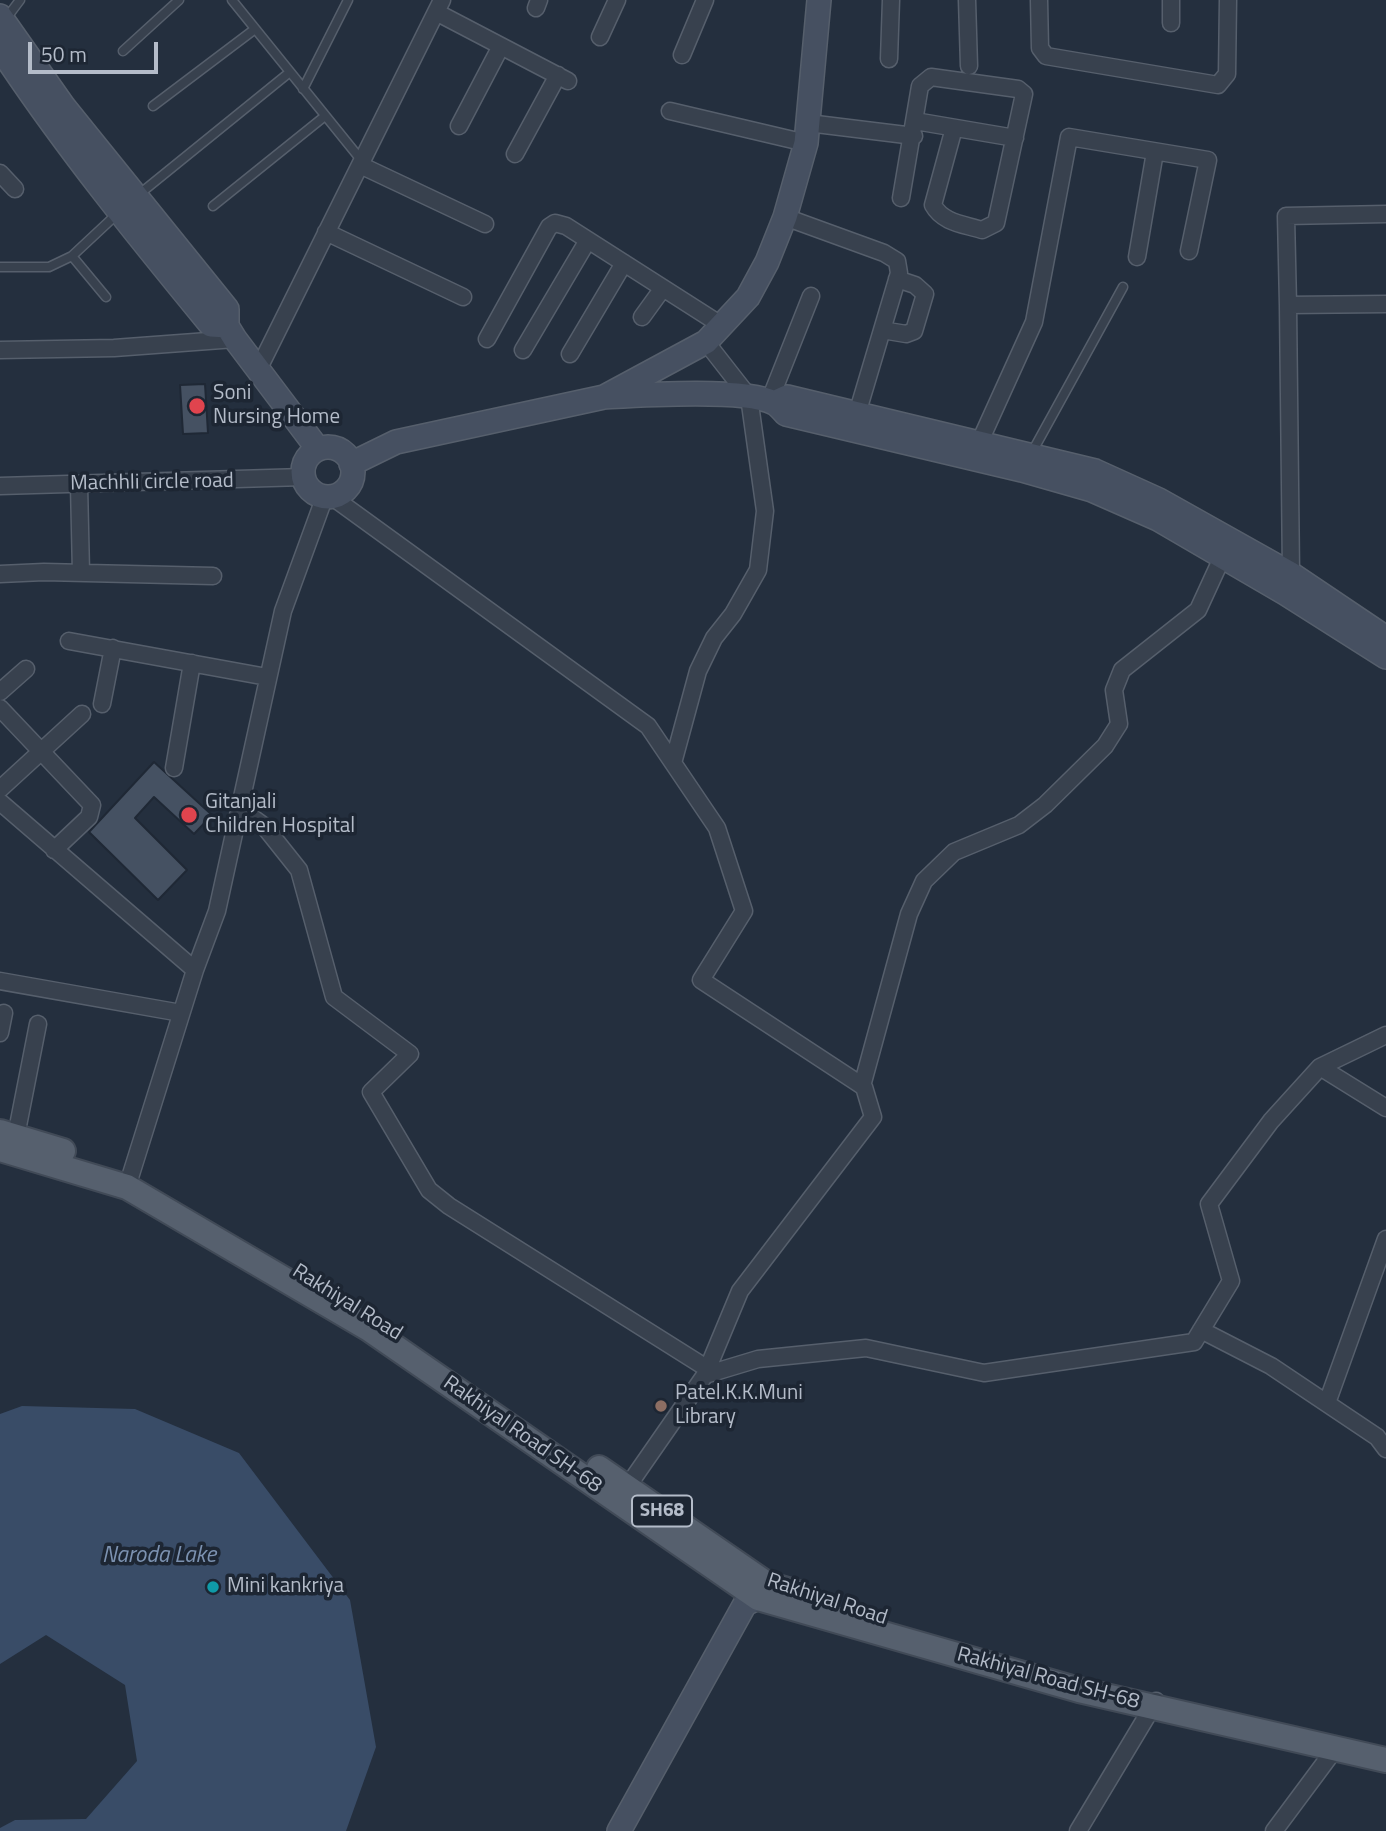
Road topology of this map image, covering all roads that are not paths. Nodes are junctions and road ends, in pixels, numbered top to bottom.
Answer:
1 (20, 0) edge
2 (178, 0) edge
3 (232, 0) edge
4 (348, 0) edge
5 (617, 0) edge
6 (705, 0) edge
7 (819, 0) edge
8 (891, 0) edge
9 (967, 0) edge
10 (1039, 0) edge
11 (1171, 0) edge
12 (1228, 0) edge
13 (439, 6) edge
14 (2, 19) edge
15 (1171, 23) dead end
16 (255, 29) junction
17 (600, 37) dead end
18 (501, 46) junction
19 (0, 48) edge
20 (123, 51) dead end
21 (682, 55) dead end
22 (890, 59) dead end
23 (969, 66) dead end
24 (290, 72) junction
25 (303, 89) junction
26 (153, 106) dead end
27 (670, 111) dead end
28 (325, 116) junction
29 (459, 126) dead end
30 (915, 128) junction
31 (954, 128) junction
32 (807, 133) junction
33 (1015, 138) junction
34 (1156, 152) junction
35 (515, 154) dead end
36 (361, 163) junction
37 (0, 173) edge
38 (15, 189) dead end
39 (901, 198) dead end
40 (127, 205) junction
41 (213, 206) dead end
42 (1386, 214) edge
43 (785, 217) junction
44 (485, 224) dead end
45 (326, 232) junction
46 (588, 240) junction
47 (1189, 251) dead end
48 (72, 256) junction
49 (1137, 257) dead end
50 (624, 263) junction
51 (0, 267) edge
52 (897, 279) junction
53 (1123, 287) dead end
54 (663, 288) junction
55 (811, 296) dead end
56 (106, 297) dead end
57 (463, 297) dead end
58 (1386, 304) edge
59 (1288, 305) junction
60 (642, 317) dead end
61 (882, 330) junction
62 (231, 333) junction
63 (713, 333) junction
64 (486, 338) dead end
65 (523, 349) dead end
66 (0, 350) edge
67 (570, 354) dead end
68 (259, 368) junction
69 (604, 397) junction
70 (764, 401) junction
71 (857, 414) junction
72 (318, 449) junction
73 (976, 451) junction
74 (1031, 454) junction
75 (351, 464) junction
76 (304, 477) junction
77 (79, 485) junction
78 (0, 486) edge
79 (328, 496) junction
80 (1226, 549) junction
81 (81, 573) junction
82 (0, 574) edge
83 (1291, 574) junction
84 (213, 576) dead end
85 (1386, 638) edge
86 (69, 641) dead end
87 (113, 648) junction
88 (1386, 657) edge
89 (192, 663) junction
90 (26, 669) dead end
91 (267, 677) junction
92 (0, 692) edge
93 (102, 704) dead end
94 (0, 708) edge
95 (82, 714) dead end
96 (42, 753) junction
97 (673, 762) junction
98 (174, 768) dead end
99 (0, 789) edge
100 (0, 802) edge
101 (239, 808) junction
102 (54, 850) junction
103 (195, 970) junction
104 (0, 981) edge
105 (4, 1013) dead end
106 (181, 1013) junction
107 (38, 1024) dead end
108 (0, 1032) edge
109 (1386, 1035) edge
110 (1320, 1067) junction
111 (862, 1086) junction
112 (1386, 1108) edge
113 (5, 1139) edge
114 (128, 1181) junction
115 (1386, 1239) edge
116 (1201, 1329) junction
117 (706, 1372) junction
118 (1327, 1403) junction
119 (1386, 1449) edge
120 (623, 1494) junction
121 (763, 1591) junction
122 (1156, 1702) junction
123 (1386, 1745) edge
124 (1335, 1749) junction
125 (1386, 1760) edge
126 (619, 1831) edge
127 (634, 1831) edge
128 (1078, 1831) edge
129 (1274, 1831) edge

1 - 14 lane
2 - 20 lane
3 - 16 lane
4 - 25 lane
5 - 17 street
6 - 21 street
7 - 32 street
8 - 22 street
9 - 23 street
10 - 12 street
11 - 15 street
13 - 18 street
13 - 36 street
14 - 40 street
16 - 24 lane
16 - 26 lane
18 - 29 street
18 - 35 street
19 - 40 street
24 - 25 lane
24 - 40 lane
25 - 28 lane
27 - 32 street
28 - 36 lane
28 - 41 lane
30 - 31 street
30 - 32 street
30 - 33 street
30 - 39 street
31 - 33 street
31 - 33 street
32 - 43 street
34 - 47 street
34 - 49 street
34 - 73 street
36 - 44 street
36 - 45 street
37 - 38 street
40 - 48 lane
40 - 62 street
42 - 59 street
43 - 52 street
43 - 63 street
45 - 57 street
45 - 68 street
46 - 50 street
46 - 64 street
46 - 65 street
48 - 51 lane
48 - 56 lane
50 - 54 street
50 - 67 street
52 - 61 street
52 - 61 street
53 - 74 lane
54 - 60 street
54 - 63 street
55 - 70 street
58 - 59 street
59 - 83 street
61 - 71 street
62 - 66 street
62 - 68 street
63 - 69 street
63 - 70 street
68 - 72 street
69 - 70 street
69 - 75 street
70 - 71 street
70 - 73 street
70 - 97 street
71 - 73 street
72 - 75 street
72 - 76 street
73 - 74 street
73 - 80 street
74 - 80 street
75 - 79 street
76 - 77 street, Machhli circle road
76 - 79 street
77 - 78 street, Machhli circle road
77 - 81 street
79 - 91 street
79 - 97 street
80 - 83 street
80 - 88 street
80 - 111 street
81 - 82 street
81 - 84 street
83 - 85 street
86 - 87 street
87 - 89 street
87 - 93 street
89 - 91 street
89 - 98 street
90 - 92 street
91 - 101 street
94 - 96 street
95 - 96 street
96 - 99 street
96 - 102 street
97 - 111 street
100 - 102 street
101 - 103 street
101 - 117 street
102 - 103 street
103 - 106 street
104 - 106 street
105 - 108 street
106 - 114 street
107 - 113 street
109 - 110 street
110 - 112 street
110 - 116 street
111 - 117 street
113 - 114 main road, Rakhiyal Road / SH68
114 - 120 main road, Rakhiyal Road / SH68
115 - 118 street
116 - 117 street
116 - 118 street
117 - 120 street
118 - 119 street
120 - 121 main road, Rakhiyal Road / SH68
121 - 122 main road, Rakhiyal Road / SH68
121 - 126 street
121 - 127 street
122 - 123 main road, Rakhiyal Road / SH68
122 - 124 main road, Rakhiyal Road SH-68 / SH68
122 - 128 street
124 - 125 main road, Rakhiyal Road SH-68 / SH68
124 - 129 street

